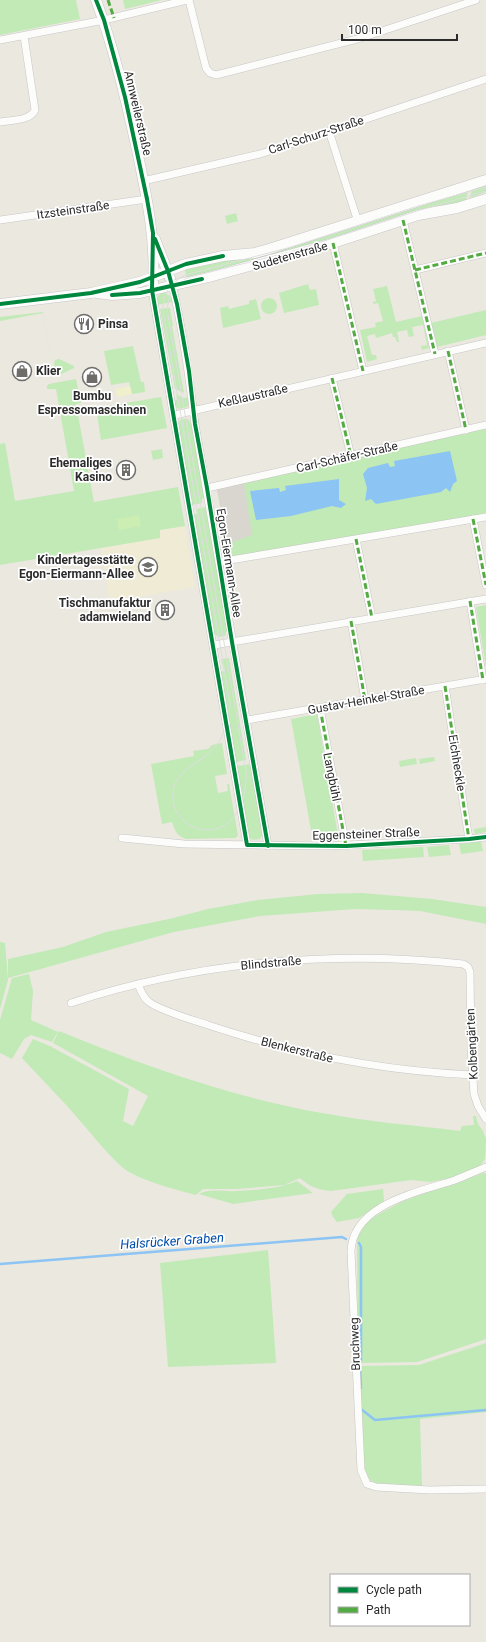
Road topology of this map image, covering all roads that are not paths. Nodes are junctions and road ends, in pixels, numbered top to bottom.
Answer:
1 (96, 0) edge
2 (188, 0) edge
3 (476, 0) edge
4 (104, 20) junction
5 (24, 36) junction
6 (0, 40) edge
7 (486, 79) edge
8 (0, 122) edge
9 (329, 131) junction
10 (486, 180) edge
11 (143, 181) junction
12 (147, 199) junction
13 (486, 199) edge
14 (0, 220) edge
15 (403, 220) junction
16 (358, 222) junction
17 (152, 233) junction
18 (333, 243) junction
19 (486, 253) edge
20 (416, 270) junction
21 (168, 271) junction
22 (153, 277) junction
23 (172, 284) junction
24 (152, 290) junction
25 (91, 293) junction
26 (0, 304) edge
27 (486, 343) edge
28 (448, 351) junction
29 (435, 354) junction
30 (363, 371) junction
31 (332, 378) junction
32 (193, 411) junction
33 (175, 415) junction
34 (486, 425) edge
35 (466, 430) junction
36 (351, 456) junction
37 (207, 488) junction
38 (486, 517) edge
39 (473, 519) junction
40 (356, 539) junction
41 (219, 562) junction
42 (486, 585) edge
43 (486, 599) edge
44 (470, 601) junction
45 (372, 618) junction
46 (351, 621) junction
47 (232, 642) junction
48 (214, 645) junction
49 (485, 679) edge
50 (445, 686) junction
51 (365, 700) junction
52 (320, 708) junction
53 (247, 720) junction
54 (486, 837) edge
55 (122, 838) dead end
56 (469, 839) junction
57 (247, 845) junction
58 (268, 846) junction
59 (346, 846) junction
60 (470, 972) joint
61 (138, 984) junction
62 (71, 1003) dead end
63 (473, 1076) junction
64 (484, 1117) edge
65 (486, 1167) edge
66 (486, 1489) edge

1 - 4 main road, Annweilerstraße
2 - 3 street
2 - 4 street
4 - 5 street
4 - 11 main road, Annweilerstraße
5 - 6 street
5 - 8 street
7 - 9 street, Carl-Schurz-Straße
9 - 11 street, Carl-Schurz-Straße
9 - 16 street
10 - 16 main road, Sudetenstraße
11 - 12 main road, Annweilerstraße
12 - 14 street, Itzsteinstraße
12 - 17 main road, Annweilerstraße
13 - 15 main road, Sudetenstraße
15 - 18 main road, Sudetenstraße
15 - 20 street
16 - 21 main road, Sudetenstraße
17 - 21 main road, Annweilerstraße
17 - 22 main road, Annweilerstraße
18 - 23 main road, Sudetenstraße
18 - 30 street
19 - 20 street
20 - 29 street
21 - 22 main road, Sudetenstraße
21 - 23 main road, Annweilerstraße
22 - 24 main road, Annweilerstraße
22 - 25 main road, Sudetenstraße
23 - 24 main road, Sudetenstraße
23 - 32 street, Egon-Eiermann-Allee
24 - 25 main road, Sudetenstraße
24 - 33 street
25 - 26 main road, Sudetenstraße
27 - 28 street, Keßlaustraße
28 - 29 street, Keßlaustraße
28 - 35 street
29 - 30 street, Keßlaustraße
30 - 31 street, Keßlaustraße
31 - 32 street, Keßlaustraße
31 - 36 street
32 - 33 street, Keßlaustraße
32 - 37 street, Egon-Eiermann-Allee
33 - 48 street
34 - 35 street, Carl-Schäfer-Straße
35 - 36 street, Carl-Schäfer-Straße
36 - 37 street, Carl-Schäfer-Straße
37 - 41 street, Egon-Eiermann-Allee
38 - 39 street
39 - 40 street
39 - 42 street
40 - 41 street
40 - 45 street
41 - 47 street, Egon-Eiermann-Allee
43 - 44 street
44 - 45 street
44 - 49 street
45 - 46 street
46 - 47 street
46 - 51 street
47 - 48 street
47 - 53 street, Egon-Eiermann-Allee
48 - 57 street
49 - 50 street, Gustav-Heinkel-Straße
50 - 51 street, Gustav-Heinkel-Straße
50 - 56 street, Eichheckle
51 - 52 street, Gustav-Heinkel-Straße
52 - 53 street, Gustav-Heinkel-Straße
52 - 59 street, Langbühl
53 - 58 street, Egon-Eiermann-Allee
54 - 56 street, Eggensteiner Straße
55 - 57 street, Eggensteiner Straße
56 - 59 street, Eggensteiner Straße
57 - 58 street, Eggensteiner Straße
58 - 59 street, Eggensteiner Straße
60 - 61 street, Blindstraße
60 - 63 street, Kolbengärten
61 - 62 street, Blindstraße
61 - 63 street, Blenkerstraße
63 - 64 street, Kolbengärten
65 - 66 street, Bruchweg

